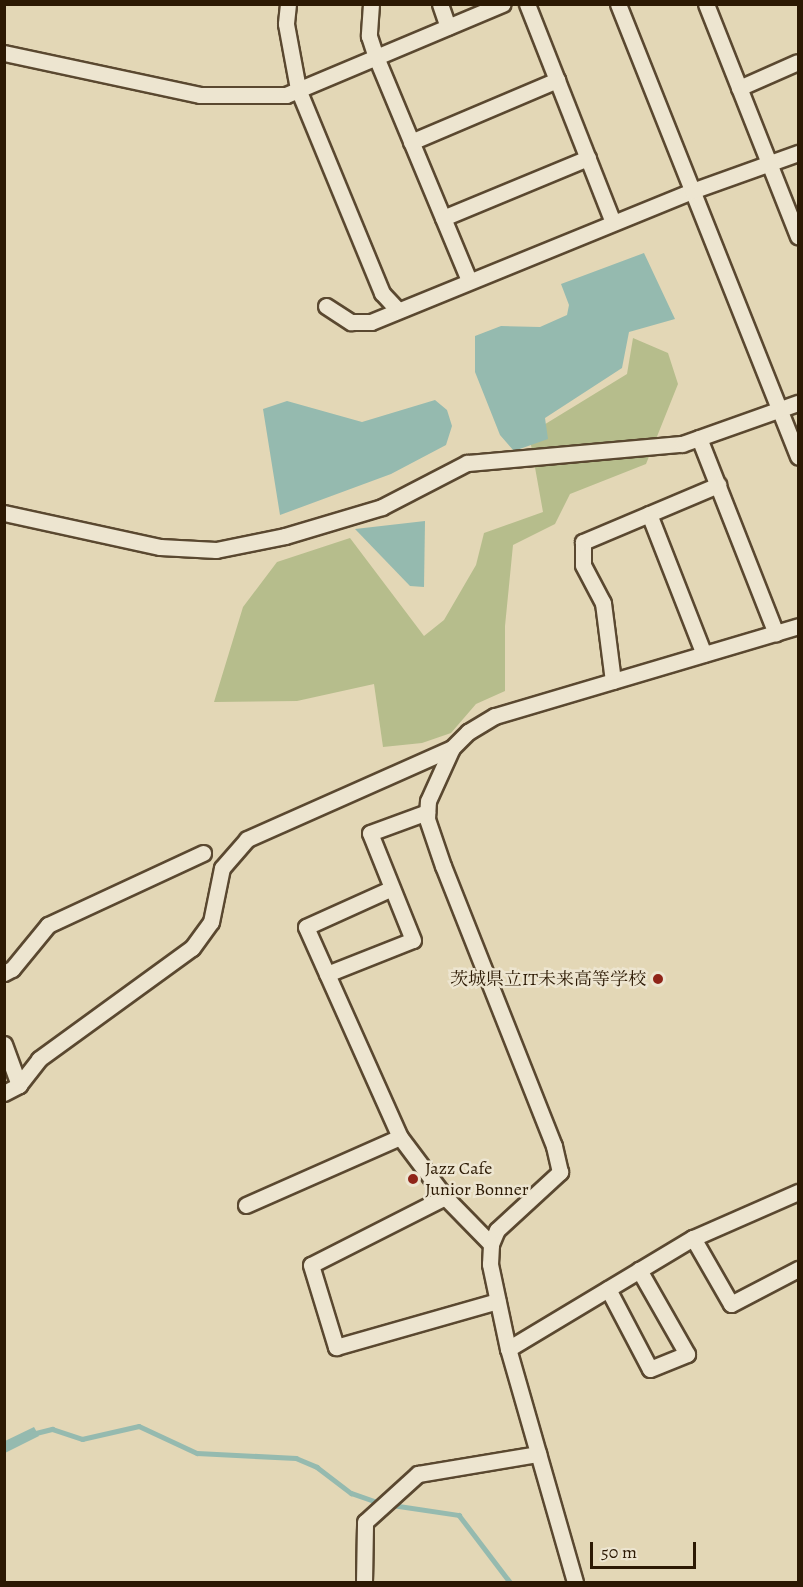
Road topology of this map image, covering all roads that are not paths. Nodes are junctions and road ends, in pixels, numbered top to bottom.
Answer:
1 (288, 4) edge
2 (371, 4) edge
3 (440, 4) edge
4 (503, 4) edge
5 (527, 4) edge
6 (618, 4) edge
7 (708, 5) edge
8 (448, 27) junction
9 (4, 53) edge
10 (376, 57) junction
11 (798, 62) edge
12 (557, 80) junction
13 (739, 88) junction
14 (298, 89) junction
15 (411, 142) junction
16 (798, 153) edge
17 (588, 158) junction
18 (769, 164) junction
19 (692, 191) junction
20 (443, 218) junction
21 (613, 222) junction
22 (798, 236) edge
23 (469, 280) junction
24 (326, 306) dead end
25 (397, 309) junction
26 (798, 403) edge
27 (780, 411) junction
28 (699, 438) junction
29 (798, 457) edge
30 (718, 485) junction
31 (4, 513) edge
32 (649, 514) junction
33 (798, 626) edge
34 (776, 633) junction
35 (704, 654) junction
36 (613, 681) junction
37 (452, 748) junction
38 (428, 812) junction
39 (203, 852) dead end
40 (390, 889) junction
41 (4, 973) edge
42 (327, 974) junction
43 (4, 1044) edge
44 (19, 1085) junction
45 (4, 1093) edge
46 (400, 1137) junction
47 (798, 1192) edge
48 (445, 1197) junction
49 (246, 1205) dead end
50 (693, 1238) junction
51 (491, 1244) junction
52 (798, 1269) edge
53 (639, 1270) junction
54 (608, 1289) junction
55 (498, 1301) junction
56 (508, 1349) junction
57 (538, 1454) junction
58 (364, 1582) edge
59 (575, 1582) edge

1 - 14 street
2 - 10 street
3 - 8 street
4 - 8 street
5 - 12 street
6 - 19 street
7 - 13 street
8 - 10 street
9 - 14 street
10 - 14 street
10 - 15 street
11 - 13 street
12 - 15 street
12 - 17 street
13 - 18 street
14 - 25 street
15 - 20 street
16 - 18 street
17 - 20 street
17 - 21 street
18 - 19 street
18 - 22 street
19 - 21 street
19 - 27 street
20 - 23 street
21 - 23 street
23 - 25 street
24 - 25 street
26 - 27 street
27 - 28 street
27 - 29 street
28 - 30 street
28 - 31 street
30 - 32 street
30 - 34 street
32 - 35 street
32 - 36 street
33 - 34 street
34 - 35 street
35 - 36 street
36 - 37 street
37 - 38 street
37 - 44 street
38 - 40 street
38 - 51 street
39 - 41 street
40 - 42 street
40 - 42 street
42 - 46 street
43 - 44 street
44 - 45 street
46 - 48 street
46 - 49 street
47 - 50 street
48 - 51 street
48 - 55 street
50 - 52 street
50 - 53 street
51 - 55 street
53 - 54 street
53 - 54 street
54 - 56 street
55 - 56 street
56 - 57 street
57 - 58 street
57 - 59 street

